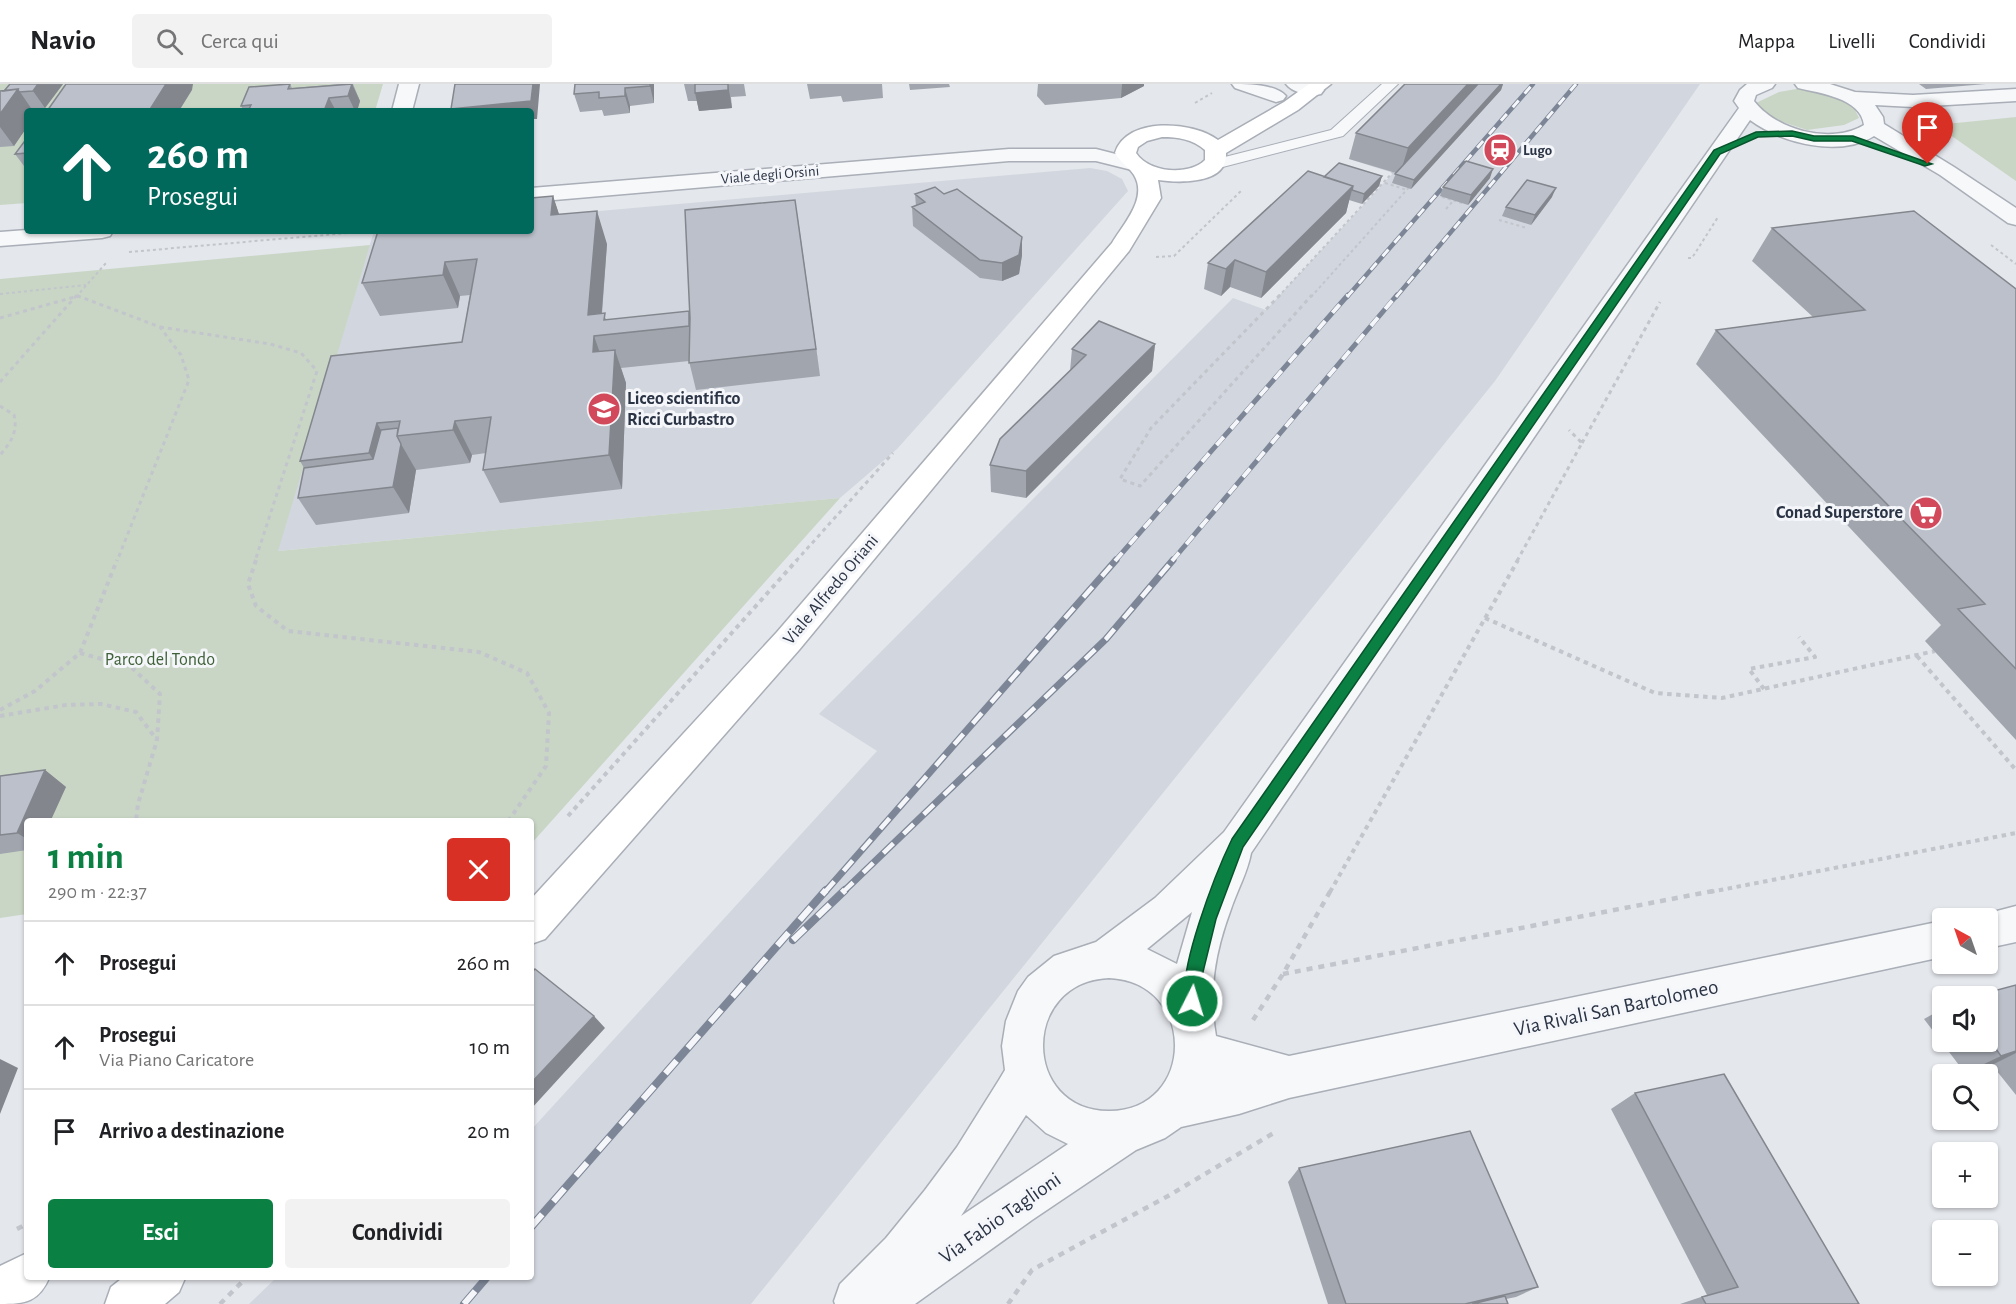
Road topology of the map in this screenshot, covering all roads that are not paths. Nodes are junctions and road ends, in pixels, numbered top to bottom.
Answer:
1 (409, 84) edge
2 (1242, 84) edge
3 (1390, 84) edge
4 (1758, 85) edge
5 (1814, 85) edge
6 (1306, 86) edge
7 (2016, 95) edge
8 (1276, 96) junction
9 (1851, 98) junction
10 (1913, 101) junction
11 (403, 108) edge
12 (1748, 109) junction
13 (1246, 110) dead end
14 (1873, 120) junction
15 (1216, 125) dead end
16 (1188, 133) junction
17 (1792, 134) junction
18 (1137, 138) junction
19 (1853, 138) junction
20 (1717, 152) junction
21 (1009, 155) junction
22 (1209, 163) junction
23 (1137, 167) junction
24 (1947, 171) junction
25 (534, 195) edge
26 (2016, 218) edge
27 (64, 234) edge
28 (0, 239) edge
29 (1134, 252) junction
30 (1237, 843) junction
31 (534, 923) edge
32 (2016, 924) edge
33 (1998, 928) edge
34 (1932, 941) edge
35 (1104, 959) junction
36 (1195, 1036) junction
37 (1027, 1072) junction
38 (1289, 1077) junction
39 (1174, 1107) junction
40 (1125, 1132) junction
41 (24, 1278) edge
42 (158, 1280) edge
43 (0, 1292) edge
44 (128, 1304) edge
45 (854, 1304) edge
46 (876, 1304) edge

1 - 11 street
2 - 8 street
3 - 22 lane
4 - 12 street
5 - 9 street
6 - 8 main road
6 - 22 main road
7 - 10 street
8 - 13 main road
9 - 10 street
9 - 14 street
10 - 14 street
12 - 17 street
12 - 20 street
14 - 19 street
14 - 24 street
15 - 16 main road
16 - 18 main road
16 - 22 main road
17 - 19 street
17 - 20 street
18 - 21 street, Viale degli Orsini
18 - 23 main road
19 - 24 street
20 - 30 street
21 - 23 street, Viale degli Orsini
21 - 25 street, Viale degli Orsini
22 - 23 main road
22 - 29 main road, Viale Alfredo Oriani
23 - 29 main road, Viale Alfredo Oriani
24 - 26 street
27 - 28 street
29 - 31 main road, Viale Alfredo Oriani
30 - 35 street
30 - 36 street
32 - 33 street
34 - 38 street, Via Rivali San Bartolomeo
35 - 36 street
35 - 37 street
36 - 38 street, Via Rivali San Bartolomeo
36 - 39 street
37 - 40 street
37 - 45 street, Via Fabio Taglioni
38 - 39 street, Via Rivali San Bartolomeo
39 - 40 street
40 - 46 street, Via Fabio Taglioni
41 - 43 main road
42 - 44 main road

